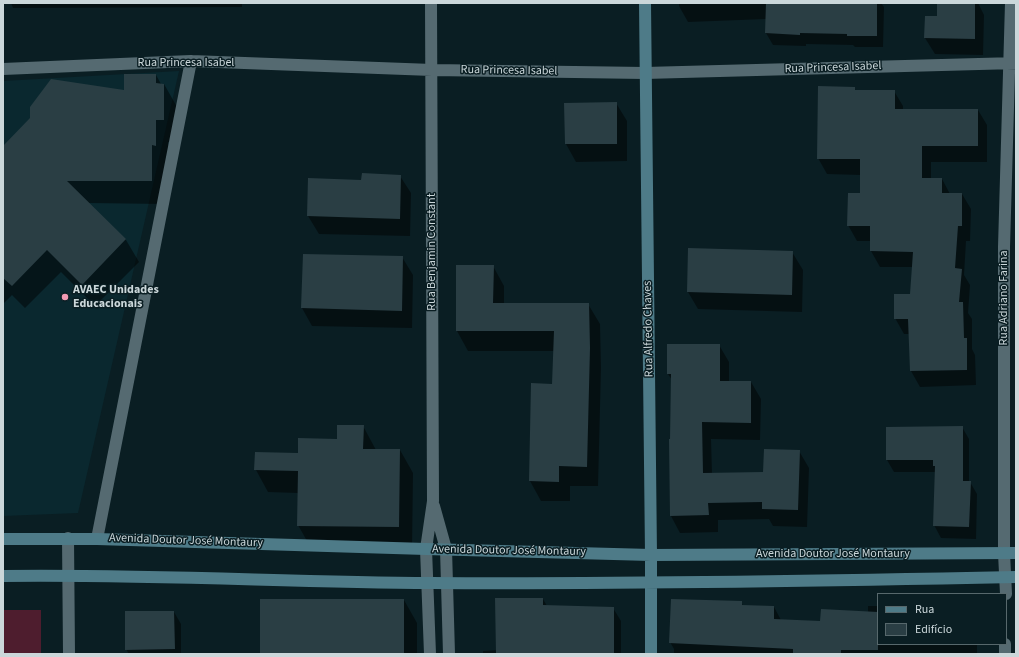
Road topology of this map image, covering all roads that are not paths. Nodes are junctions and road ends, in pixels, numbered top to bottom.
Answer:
1 (430, 3) edge
2 (645, 3) edge
3 (1011, 3) edge
4 (191, 61) junction
5 (1012, 63) edge
6 (3, 69) edge
7 (432, 70) junction
8 (645, 74) junction
9 (433, 501) junction
10 (68, 538) junction
11 (98, 538) junction
12 (3, 540) edge
13 (426, 549) junction
14 (446, 549) junction
15 (1010, 553) edge
16 (652, 555) junction
17 (3, 576) edge
18 (69, 576) junction
19 (1011, 578) edge
20 (428, 583) junction
21 (446, 583) junction
22 (651, 584) junction
23 (1006, 593) edge
24 (69, 654) edge
25 (430, 654) edge
26 (449, 654) edge
27 (651, 654) edge

1 - 7 street, Rua Benjamin Constant
2 - 8 street, Rua Alfredo Chaves
3 - 5 street, Rua Adriano Farina
4 - 6 street, Rua Princesa Isabel
4 - 7 street, Rua Princesa Isabel
4 - 11 street
5 - 8 street, Rua Princesa Isabel
5 - 15 street, Rua Adriano Farina
7 - 8 street, Rua Princesa Isabel
7 - 9 street, Rua Benjamin Constant
8 - 16 street, Rua Alfredo Chaves
9 - 13 street, Rua Benjamin Constant
9 - 14 street, Rua Benjamin Constant
10 - 11 street, Avenida Doutor José Montaury
10 - 12 street, Avenida Doutor José Montaury
10 - 18 street
11 - 13 street, Avenida Doutor José Montaury
13 - 14 street, Avenida Doutor José Montaury
13 - 20 street, Rua Benjamin Constant
14 - 16 street, Avenida Doutor José Montaury
14 - 21 street, Rua Benjamin Constant
15 - 16 street, Avenida Doutor José Montaury
15 - 19 street, Rua Adriano Farina
16 - 22 street, Rua Alfredo Chaves
17 - 18 street
18 - 20 street
18 - 24 street
19 - 22 street
19 - 23 street, Rua Adriano Farina
20 - 21 street
20 - 25 street, Rua Benjamin Constant
21 - 22 street
21 - 26 street, Rua Benjamin Constant
22 - 27 street, Rua Alfredo Chaves

